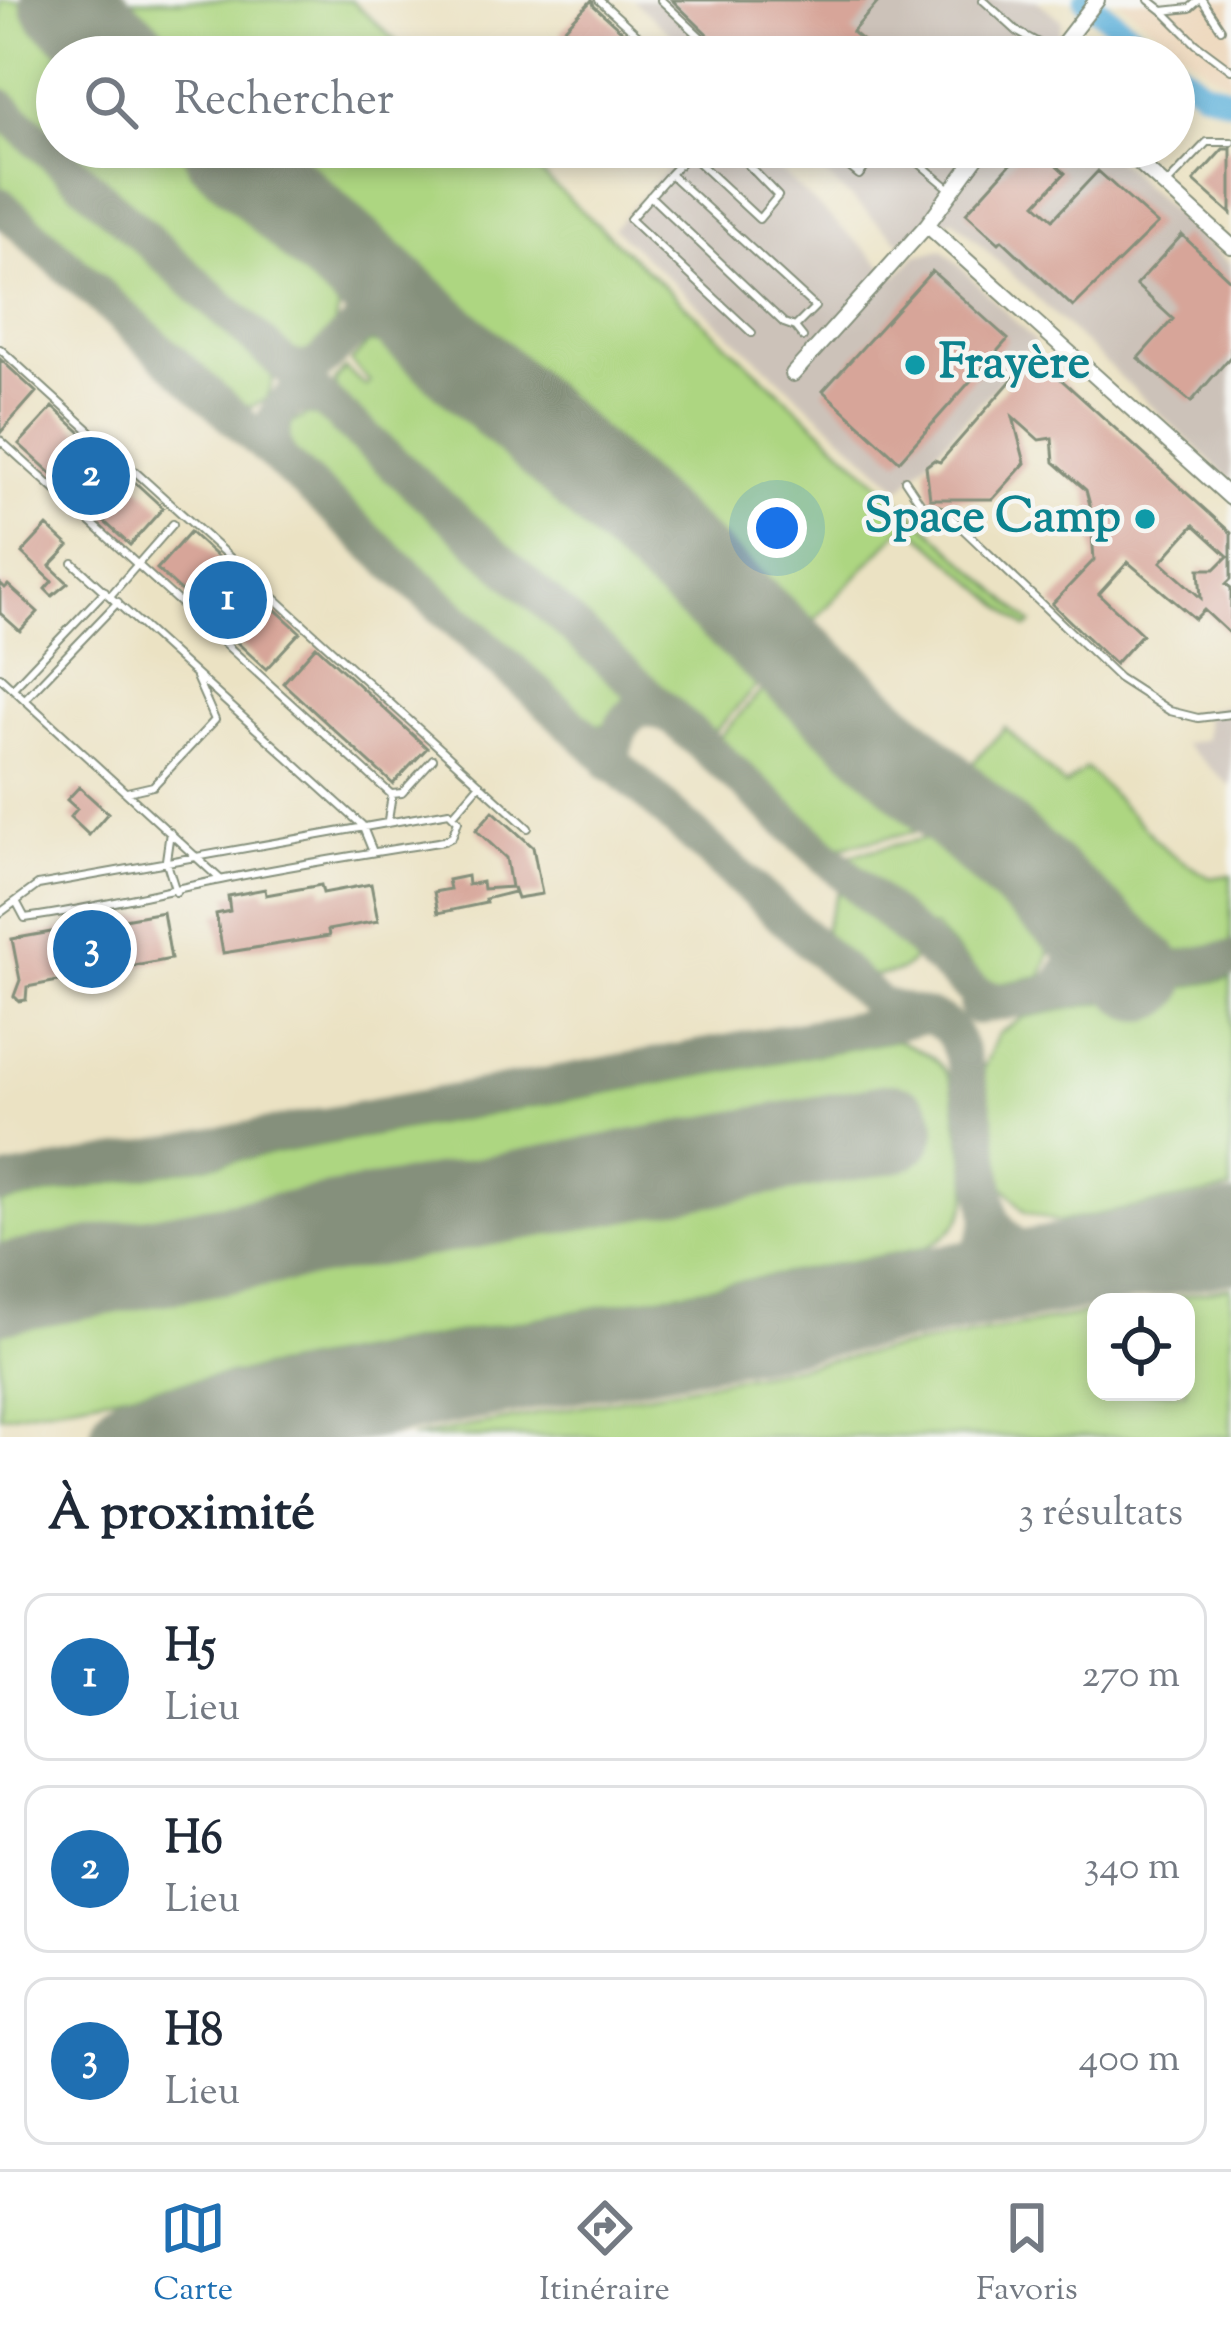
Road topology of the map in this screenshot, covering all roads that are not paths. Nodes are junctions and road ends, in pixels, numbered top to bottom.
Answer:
1 (598, 0) edge
2 (661, 0) edge
3 (983, 0) edge
4 (1097, 0) edge
5 (1149, 0) edge
6 (1200, 0) edge
7 (1163, 11) junction
8 (1221, 29) dead end
9 (638, 36) edge
10 (700, 36) edge
11 (1024, 36) edge
12 (1069, 36) edge
13 (1188, 36) edge
14 (1195, 43) edge
15 (1231, 70) edge
16 (1231, 142) edge
17 (1195, 155) edge
18 (676, 168) edge
19 (704, 168) edge
20 (751, 168) edge
21 (925, 168) edge
22 (969, 168) edge
23 (1145, 168) edge
24 (1182, 168) edge
25 (670, 174) junction
26 (1165, 186) junction
27 (952, 191) junction
28 (650, 196) junction
29 (928, 225) junction
30 (1231, 246) edge
31 (795, 327) junction
32 (752, 333) dead end
33 (0, 349) edge
34 (816, 349) junction
35 (793, 374) dead end
36 (0, 440) edge
37 (905, 480) dead end
38 (1231, 498) edge
39 (173, 524) dead end
40 (73, 563) dead end
41 (138, 566) junction
42 (111, 596) junction
43 (195, 674) junction
44 (0, 676) edge
45 (13, 688) junction
46 (26, 699) junction
47 (1231, 714) edge
48 (433, 758) dead end
49 (480, 784) junction
50 (127, 792) junction
51 (392, 794) junction
52 (454, 814) junction
53 (388, 820) junction
54 (362, 824) junction
55 (528, 828) dead end
56 (170, 832) junction
57 (373, 852) junction
58 (195, 855) junction
59 (166, 860) junction
60 (220, 879) junction
61 (176, 892) junction
62 (17, 903) junction
63 (0, 913) edge

1 - 9 lane
2 - 10 lane
3 - 11 lane
4 - 12 street
5 - 7 lane
6 - 7 lane
6 - 8 lane
7 - 13 lane
14 - 15 lane
16 - 17 lane
18 - 25 lane
19 - 20 lane
21 - 27 lane
22 - 27 street
23 - 26 street
24 - 26 lane
25 - 28 lane
25 - 31 lane
26 - 30 street
27 - 29 street
28 - 31 lane
28 - 32 lane
29 - 34 street
29 - 38 street
31 - 34 lane
33 - 49 lane
34 - 35 street
36 - 41 lane
37 - 47 lane
39 - 41 lane
40 - 42 lane
41 - 42 lane
41 - 51 lane
42 - 43 lane
42 - 45 lane
42 - 46 lane
43 - 50 lane
43 - 54 lane
44 - 45 lane
45 - 46 lane
46 - 50 lane
48 - 51 lane
49 - 52 lane
49 - 55 lane
50 - 56 lane
51 - 53 lane
52 - 53 lane
52 - 57 lane
53 - 54 lane
54 - 57 lane
54 - 58 lane
56 - 58 lane
56 - 59 lane
57 - 60 lane
58 - 59 lane
58 - 60 lane
59 - 61 lane
59 - 62 lane
60 - 61 lane
61 - 62 lane
62 - 63 lane

